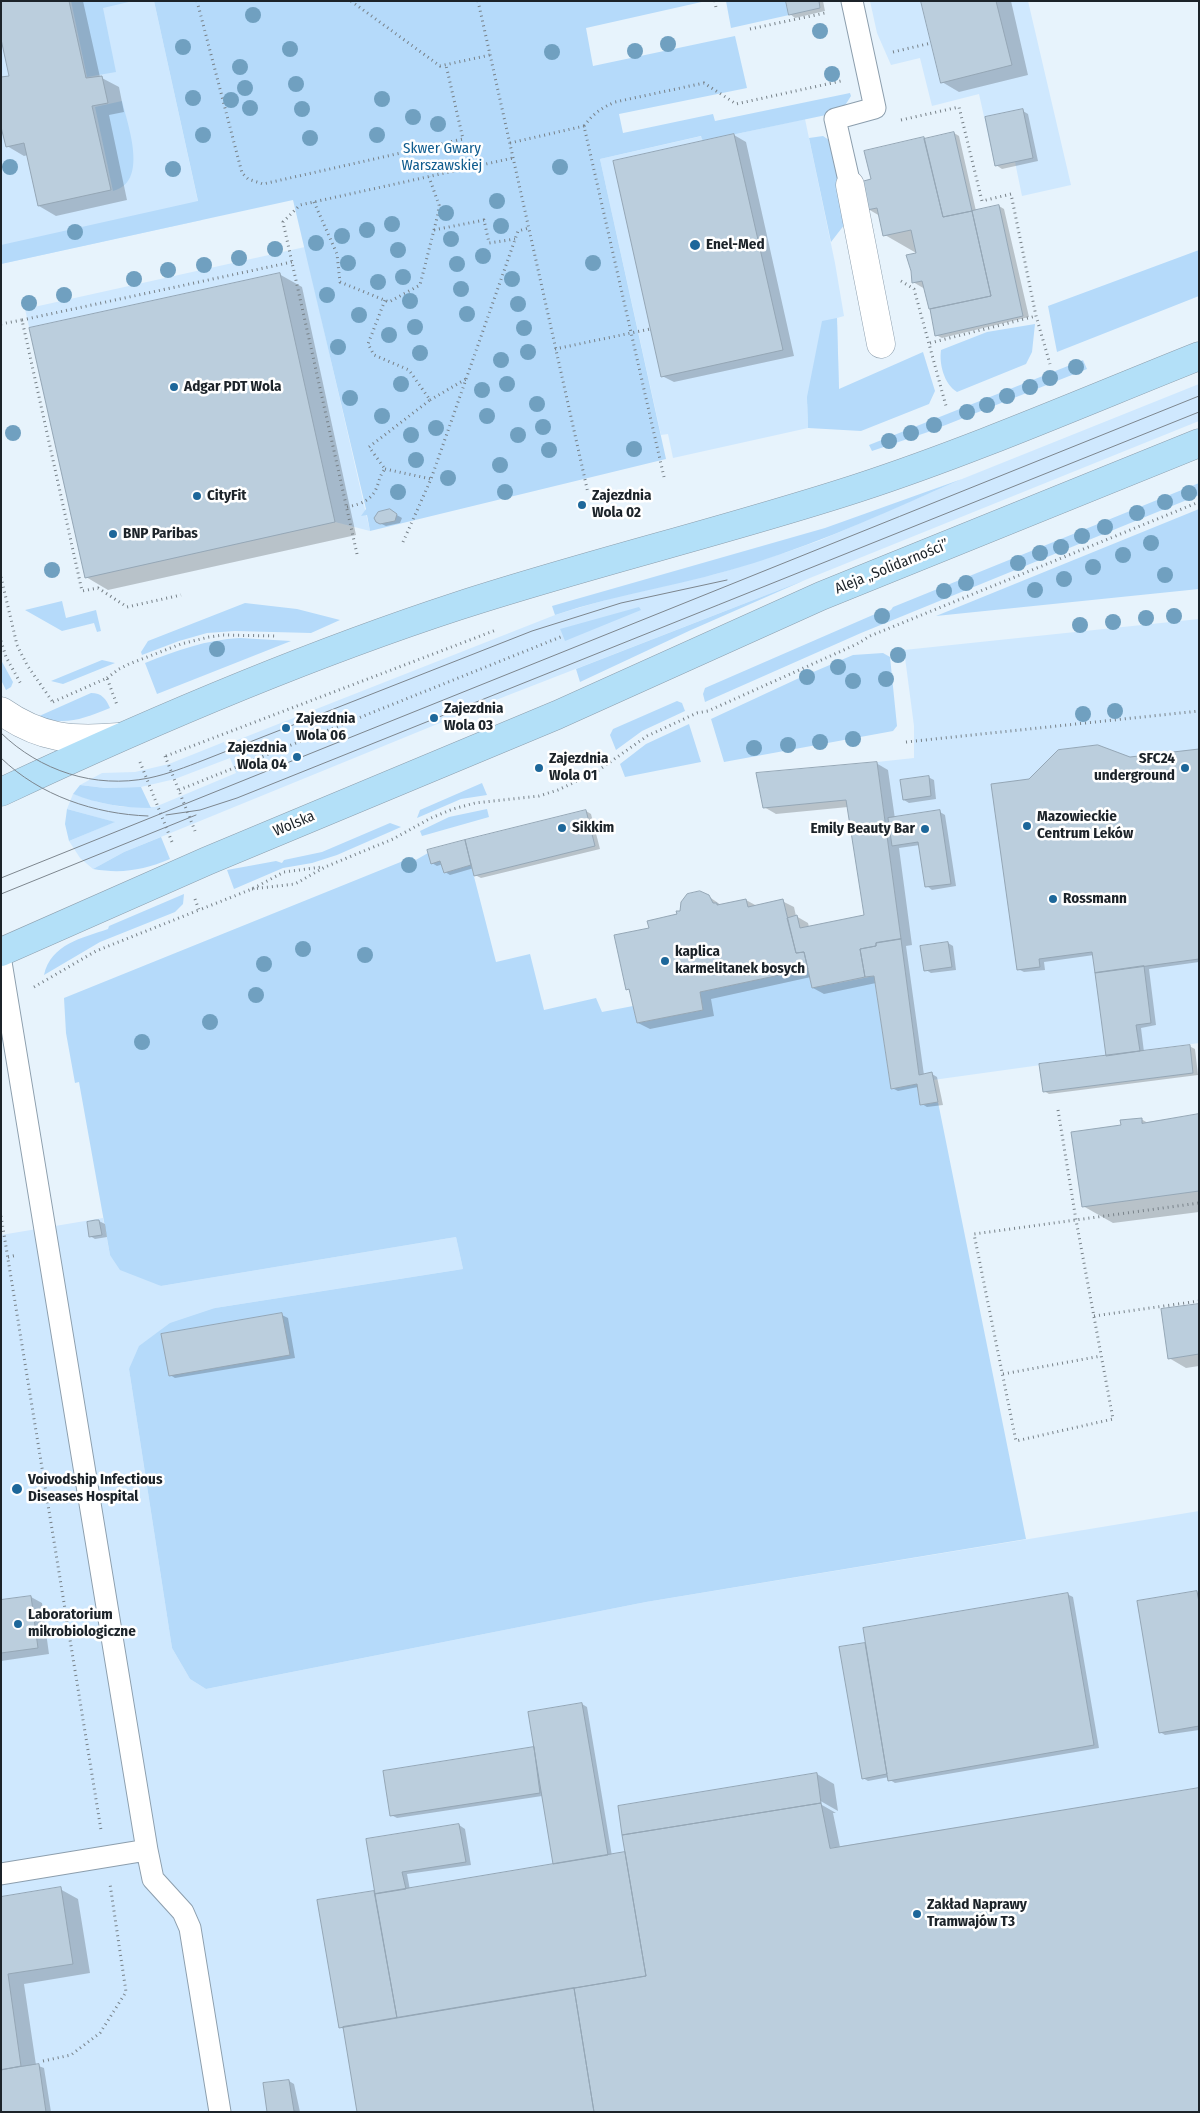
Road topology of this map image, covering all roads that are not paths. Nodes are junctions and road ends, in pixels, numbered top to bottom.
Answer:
1 (852, 4) edge
2 (850, 185) joint
3 (881, 344) dead end
4 (1199, 356) edge
5 (1199, 443) edge
6 (589, 700) joint
7 (1, 711) edge
8 (119, 737) junction
9 (1, 792) edge
10 (1, 952) edge
11 (1, 962) edge
12 (147, 1850) junction
13 (1, 1874) edge
14 (220, 2112) edge

1 - 2 lane
2 - 3 street
4 - 8 main road
5 - 6 main road, Aleja „Solidarności”
6 - 10 main road, Wolska
7 - 8 street
8 - 9 main road
11 - 12 lane
12 - 13 lane
12 - 14 lane

